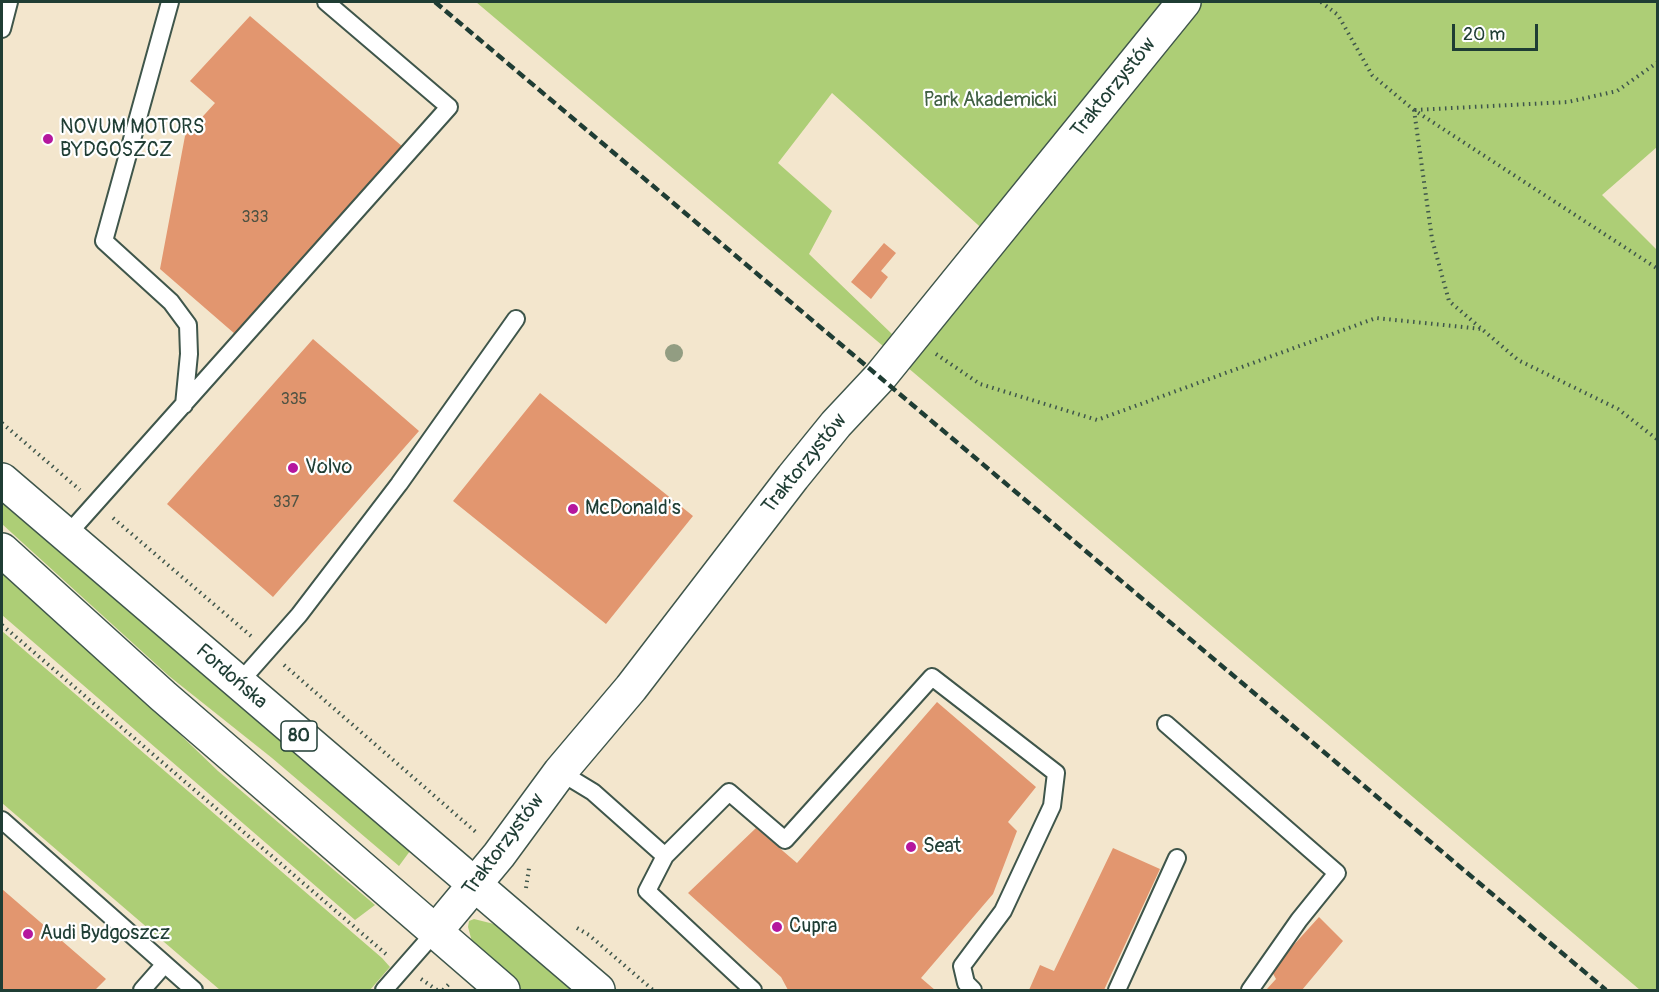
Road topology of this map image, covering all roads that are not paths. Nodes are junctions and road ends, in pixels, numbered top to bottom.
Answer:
1 (9, 2) edge
2 (170, 2) edge
3 (326, 2) edge
4 (1184, 2) edge
5 (2, 29) edge
6 (516, 319) dead end
7 (184, 405) junction
8 (2, 480) edge
9 (67, 536) junction
10 (2, 550) edge
11 (238, 684) junction
12 (1166, 724) dead end
13 (560, 771) junction
14 (2, 820) edge
15 (665, 856) junction
16 (1177, 858) dead end
17 (475, 885) junction
18 (435, 932) junction
19 (164, 965) junction
20 (142, 990) edge
21 (194, 990) edge
22 (384, 990) edge
23 (503, 990) edge
24 (597, 990) edge
25 (753, 990) edge
26 (973, 990) edge
27 (1117, 990) edge
28 (1250, 990) edge

1 - 5 lane
2 - 7 lane
3 - 7 lane
4 - 13 main road, Traktorzystów
6 - 11 lane
7 - 9 lane
8 - 9 main road, Fordońska / 80
9 - 11 main road, Fordońska / 80
10 - 18 main road
11 - 17 main road, Fordońska / 80
12 - 28 lane
13 - 15 lane
13 - 17 main road, Traktorzystów
14 - 19 lane
15 - 25 lane
15 - 26 lane
16 - 27 lane
17 - 18 main road, Traktorzystów
17 - 24 main road, Fordońska / 80
18 - 22 lane
18 - 23 main road
19 - 20 lane
19 - 21 lane

